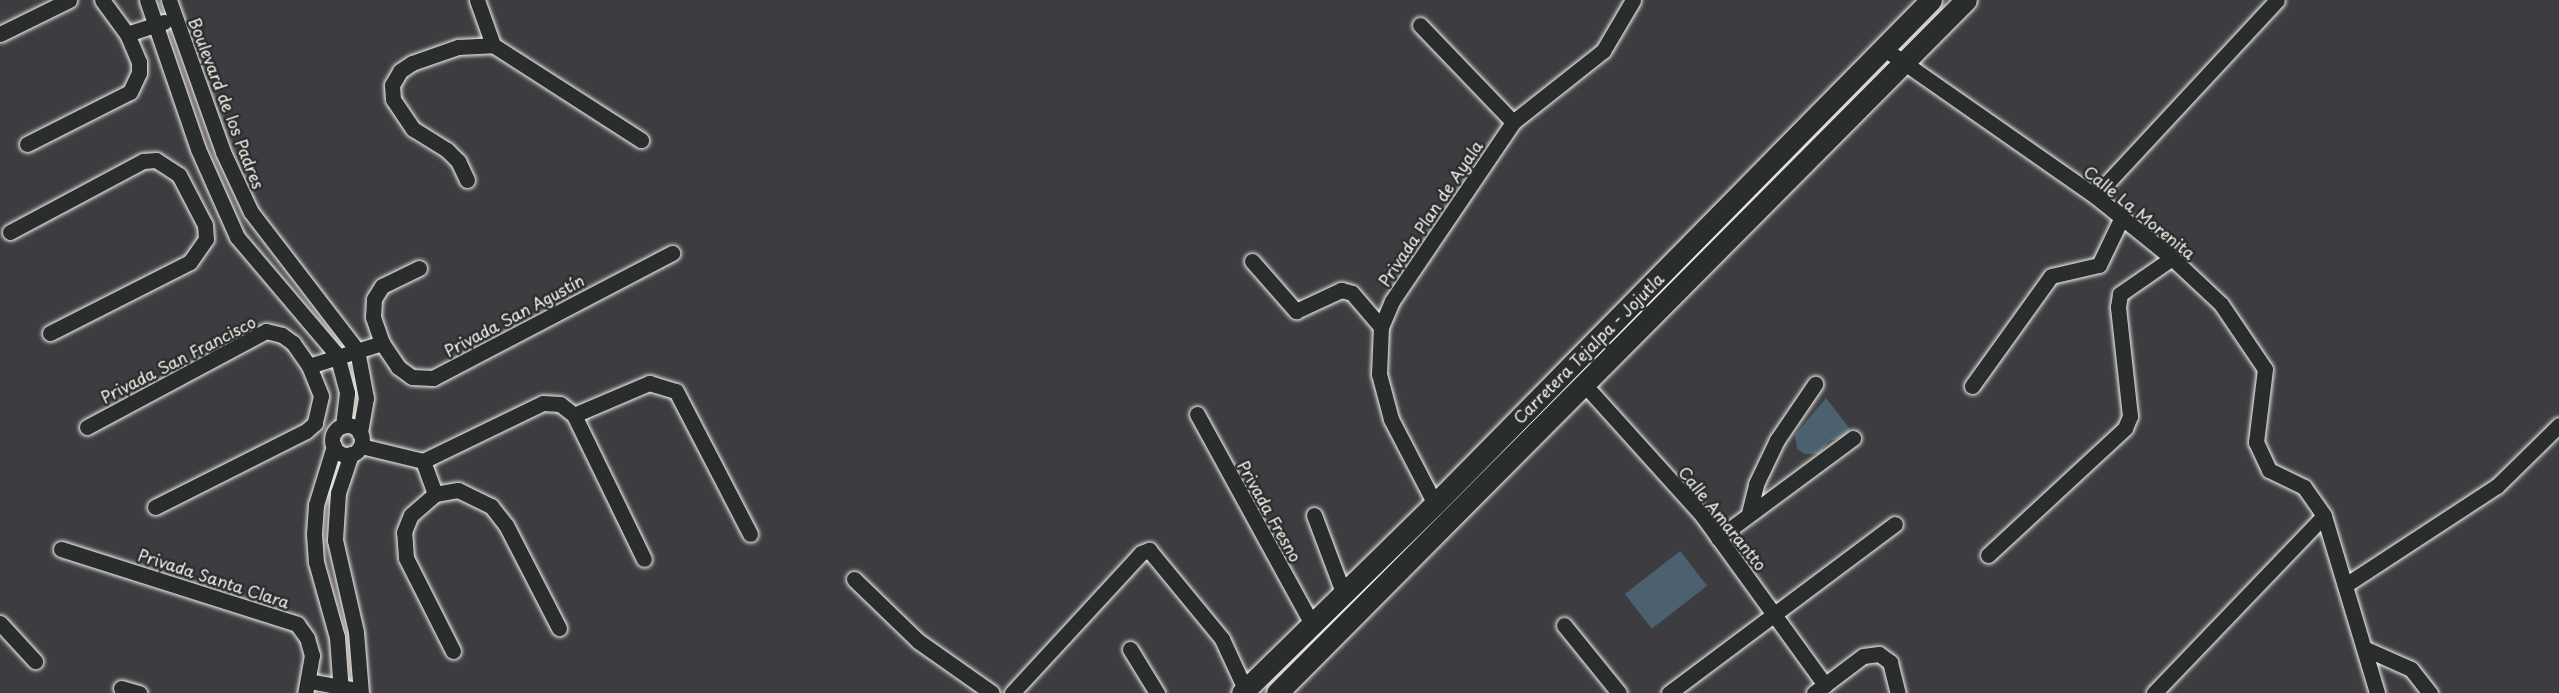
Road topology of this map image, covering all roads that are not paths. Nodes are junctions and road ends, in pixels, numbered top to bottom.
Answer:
1 (69, 0) edge
2 (102, 0) edge
3 (147, 0) edge
4 (169, 0) edge
5 (477, 0) edge
6 (1633, 0) edge
7 (1931, 0) edge
8 (1966, 0) edge
9 (2277, 0) edge
10 (175, 19) junction
11 (155, 25) junction
12 (1420, 25) dead end
13 (0, 34) edge
14 (126, 34) junction
15 (493, 45) junction
16 (1883, 48) junction
17 (1901, 63) junction
18 (1513, 122) junction
19 (641, 140) dead end
20 (27, 144) dead end
21 (234, 180) junction
22 (467, 180) dead end
23 (214, 188) junction
24 (2095, 196) junction
25 (192, 200) junction
26 (2122, 217) junction
27 (10, 232) dead end
28 (672, 254) dead end
29 (2172, 258) junction
30 (1252, 261) dead end
31 (419, 268) dead end
32 (1381, 327) junction
33 (50, 333) dead end
34 (382, 343) junction
35 (357, 350) junction
36 (337, 355) junction
37 (309, 366) junction
38 (1583, 383) junction
39 (1815, 384) dead end
40 (1972, 386) dead end
41 (1197, 414) dead end
42 (574, 415) junction
43 (2559, 425) edge
44 (87, 426) dead end
45 (343, 426) junction
46 (1853, 438) dead end
47 (357, 444) junction
48 (334, 446) junction
49 (423, 460) junction
50 (435, 494) junction
51 (1436, 504) junction
52 (155, 507) dead end
53 (1749, 513) junction
54 (1314, 515) dead end
55 (2324, 516) junction
56 (1895, 524) dead end
57 (750, 534) dead end
58 (1718, 538) junction
59 (61, 549) dead end
60 (1988, 555) dead end
61 (644, 559) dead end
62 (854, 579) dead end
63 (2347, 584) junction
64 (1337, 599) junction
65 (1774, 612) junction
66 (0, 623) edge
67 (1312, 624) junction
68 (1347, 624) junction
69 (1564, 625) dead end
70 (559, 628) dead end
71 (1130, 649) dead end
72 (2366, 649) junction
73 (453, 651) dead end
74 (35, 661) dead end
75 (307, 687) edge
76 (121, 688) dead end
77 (1819, 689) edge
78 (342, 690) edge
79 (1244, 691) edge
80 (364, 692) edge
81 (139, 693) edge
82 (992, 693) edge
83 (1012, 693) edge
84 (1157, 693) edge
85 (1277, 693) edge
86 (1619, 693) edge
87 (1669, 693) edge
88 (1898, 693) edge
89 (2154, 693) edge
90 (2377, 693) edge
91 (2430, 693) edge

1 - 13 street
2 - 14 street
3 - 11 street
4 - 10 street, Boulevard de los Padres
5 - 15 street
6 - 18 street, Privada Plan de Ayala
7 - 16 main road, Carretera Tejalpa - Jojutla
8 - 17 main road, Carretera Tejalpa - Jojutla
9 - 24 street
10 - 11 street
10 - 21 street, Boulevard de los Padres
11 - 14 street
11 - 23 street
12 - 18 street
14 - 20 street
15 - 19 street
15 - 22 street
16 - 17 street, Calle La Morenita
16 - 51 main road, Carretera Tejalpa - Jojutla
17 - 24 street, Calle La Morenita
17 - 38 main road, Carretera Tejalpa - Jojutla
18 - 32 street, Privada Plan de Ayala
21 - 23 street
21 - 35 street, Boulevard de los Padres
23 - 25 street
23 - 36 street
24 - 26 street, Calle La Morenita
25 - 27 street
25 - 33 street
26 - 29 street, Calle La Morenita
26 - 40 street
28 - 34 street, Privada San Agustín
29 - 55 street, Calle La Morenita
29 - 60 street
30 - 32 street
31 - 34 street, Privada San Agustín
32 - 51 street, Privada Plan de Ayala
34 - 35 street
35 - 36 street
35 - 47 street, Boulevard de los Padres
36 - 37 street
36 - 45 street
37 - 44 street, Privada San Francisco
37 - 52 street, Privada San Francisco
38 - 58 street, Calle Amarantto
38 - 68 main road, Carretera Tejalpa - Jojutla
39 - 53 street
41 - 67 street, Privada Fresno
42 - 49 street
42 - 57 street
42 - 61 street
43 - 63 street
45 - 47 street
45 - 48 street
46 - 53 street
47 - 48 street
47 - 49 street
47 - 80 street, Boulevard de los Padres
48 - 78 street
49 - 50 street
50 - 70 street
50 - 73 street
51 - 64 main road, Carretera Tejalpa - Jojutla
53 - 58 street
54 - 64 street
55 - 63 street
55 - 89 street
56 - 65 street
58 - 65 street, Calle Amarantto
59 - 75 street, Privada Santa Clara
62 - 82 street
63 - 72 street
64 - 67 main road, Carretera Tejalpa - Jojutla
64 - 68 main road
65 - 77 street, Calle Amarantto
65 - 87 street
66 - 74 street
67 - 79 main road, Carretera Tejalpa - Jojutla
68 - 85 main road, Carretera Tejalpa - Jojutla
69 - 86 street
71 - 84 street
72 - 90 street
72 - 91 street
75 - 78 street, Privada Santa Clara
76 - 81 street
77 - 88 street
78 - 80 street, Privada Santa Clara
79 - 83 street

